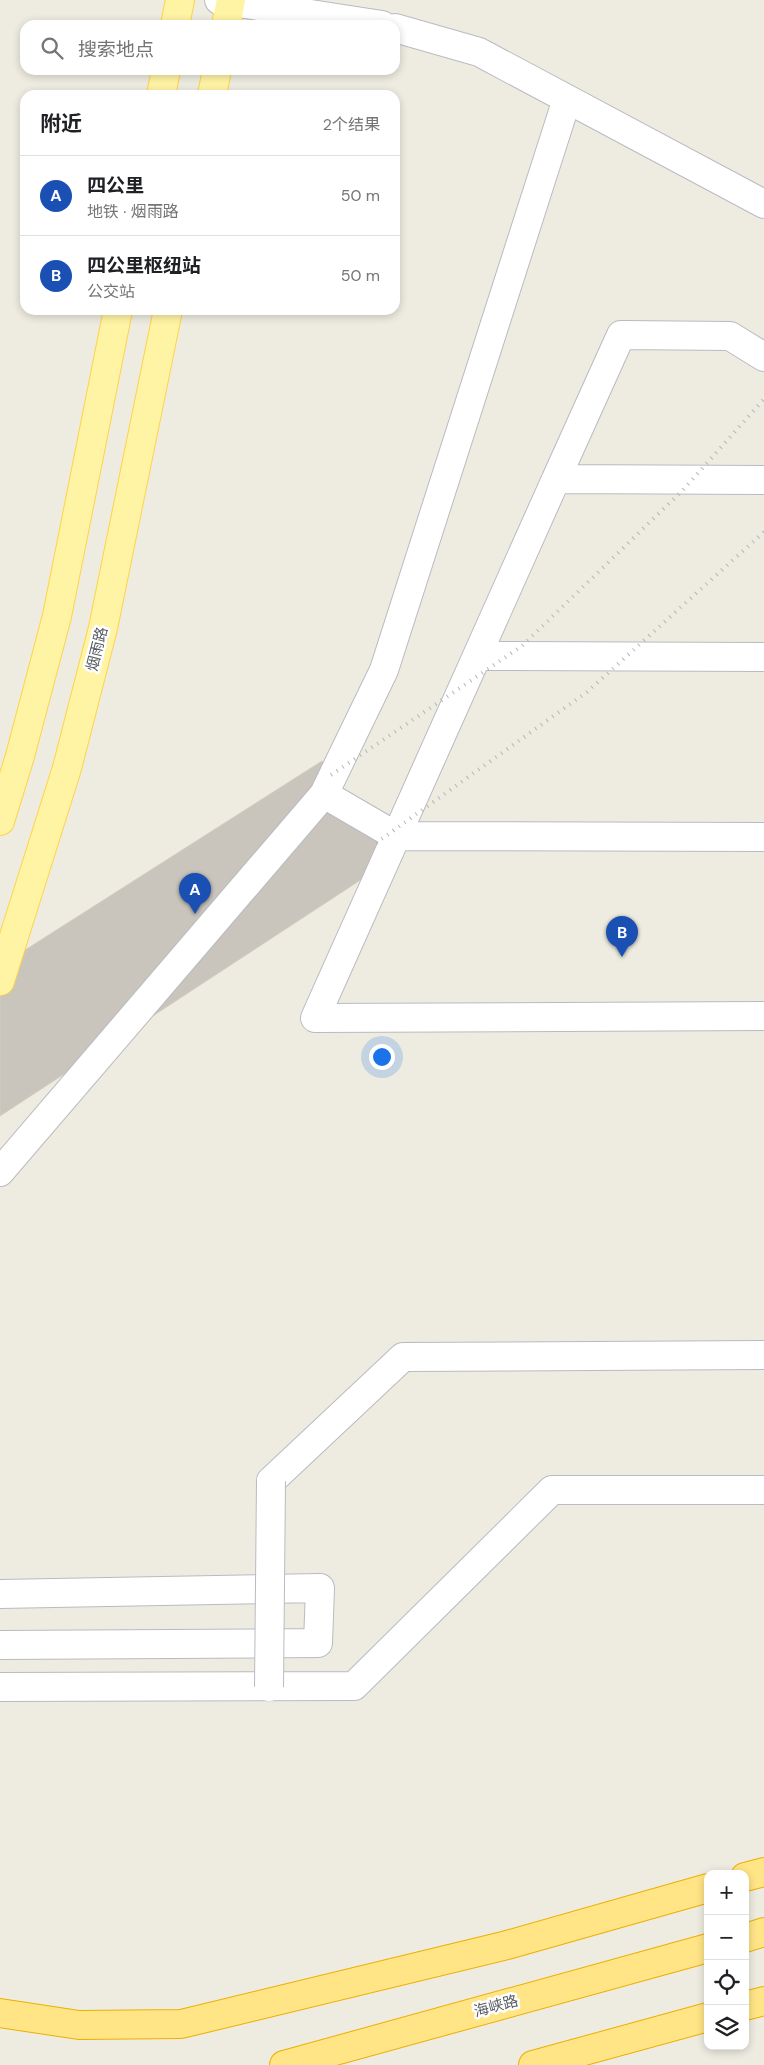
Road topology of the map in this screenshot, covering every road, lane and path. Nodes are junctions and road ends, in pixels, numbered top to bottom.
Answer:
1 (180, 0) edge
2 (227, 7) edge
3 (176, 20) edge
4 (339, 20) edge
5 (400, 29) edge
6 (165, 75) edge
7 (216, 75) edge
8 (162, 90) edge
9 (213, 90) edge
10 (567, 99) junction
11 (764, 204) edge
12 (117, 315) edge
13 (167, 315) edge
14 (764, 357) edge
15 (556, 479) junction
16 (764, 480) edge
17 (477, 656) junction
18 (764, 657) edge
19 (324, 794) junction
20 (0, 821) edge
21 (396, 836) junction
22 (764, 837) edge
23 (0, 981) edge
24 (764, 1016) edge
25 (0, 1172) edge
26 (764, 1355) edge
27 (764, 1490) edge
28 (0, 1594) edge
29 (0, 1645) edge
30 (0, 1687) edge
31 (269, 1687) junction
32 (764, 1872) edge
33 (749, 1876) edge
34 (704, 1889) edge
35 (764, 1932) edge
36 (749, 1937) edge
37 (704, 1949) edge
38 (764, 2001) edge
39 (749, 2005) edge
40 (0, 2013) edge
41 (704, 2018) edge
42 (284, 2065) edge
43 (533, 2065) edge

1 - 3 main road
2 - 4 street
5 - 10 street
6 - 8 main road
7 - 9 main road
10 - 11 street
10 - 19 street
12 - 20 main road
13 - 23 main road, 烟雨路
14 - 15 street
15 - 16 street
15 - 17 street
17 - 18 street
17 - 21 street
19 - 21 street
19 - 25 street
21 - 22 street
21 - 24 street
26 - 31 street, bridge
27 - 31 street
28 - 29 street
30 - 31 street
32 - 33 highway
34 - 40 highway
35 - 36 highway
37 - 42 highway, 海峡路
38 - 39 highway
41 - 43 highway

